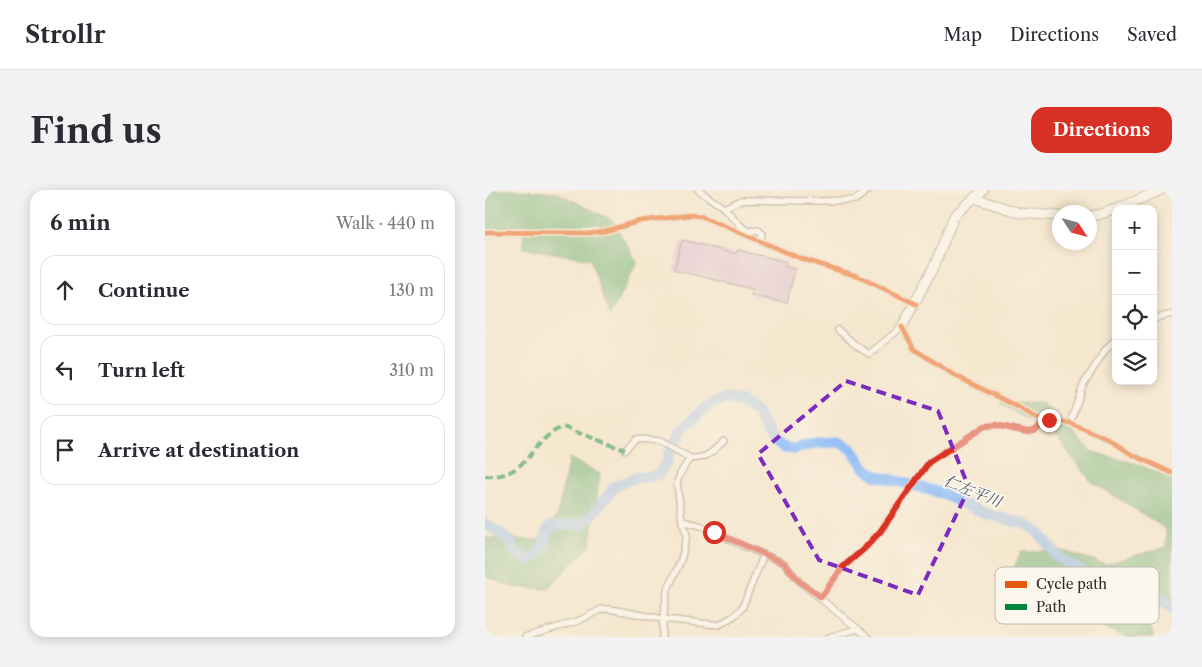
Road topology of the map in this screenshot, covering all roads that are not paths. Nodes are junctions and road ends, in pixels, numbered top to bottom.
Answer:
1 (698, 190) edge
2 (869, 190) edge
3 (983, 190) edge
4 (1161, 190) edge
5 (974, 198) junction
6 (1125, 205) edge
7 (723, 208) junction
8 (1112, 210) edge
9 (1052, 215) edge
10 (1097, 215) edge
11 (485, 232) edge
12 (761, 242) junction
13 (916, 304) junction
14 (1172, 314) edge
15 (1157, 318) edge
16 (902, 328) junction
17 (838, 330) dead end
18 (1114, 340) edge
19 (1049, 420) junction
20 (1070, 423) junction
21 (724, 441) dead end
22 (625, 450) dead end
23 (690, 458) junction
24 (1172, 473) edge
25 (682, 520) junction
26 (764, 554) junction
27 (821, 597) junction
28 (663, 619) junction
29 (857, 629) junction
30 (525, 637) edge
31 (662, 637) edge
32 (829, 637) edge
33 (868, 637) edge

1 - 7 street
2 - 7 street
3 - 5 street
4 - 6 street
5 - 9 street
5 - 13 street
7 - 12 street
8 - 10 street
11 - 12 street
12 - 13 street
13 - 16 street
14 - 15 street
16 - 17 street
16 - 19 street
18 - 20 street
19 - 20 street
19 - 27 street
20 - 24 street
21 - 23 street
22 - 23 street
23 - 25 street
25 - 26 street
25 - 28 street
26 - 27 street
26 - 28 street
27 - 29 street
28 - 30 street
28 - 31 street
29 - 32 street
29 - 33 street

